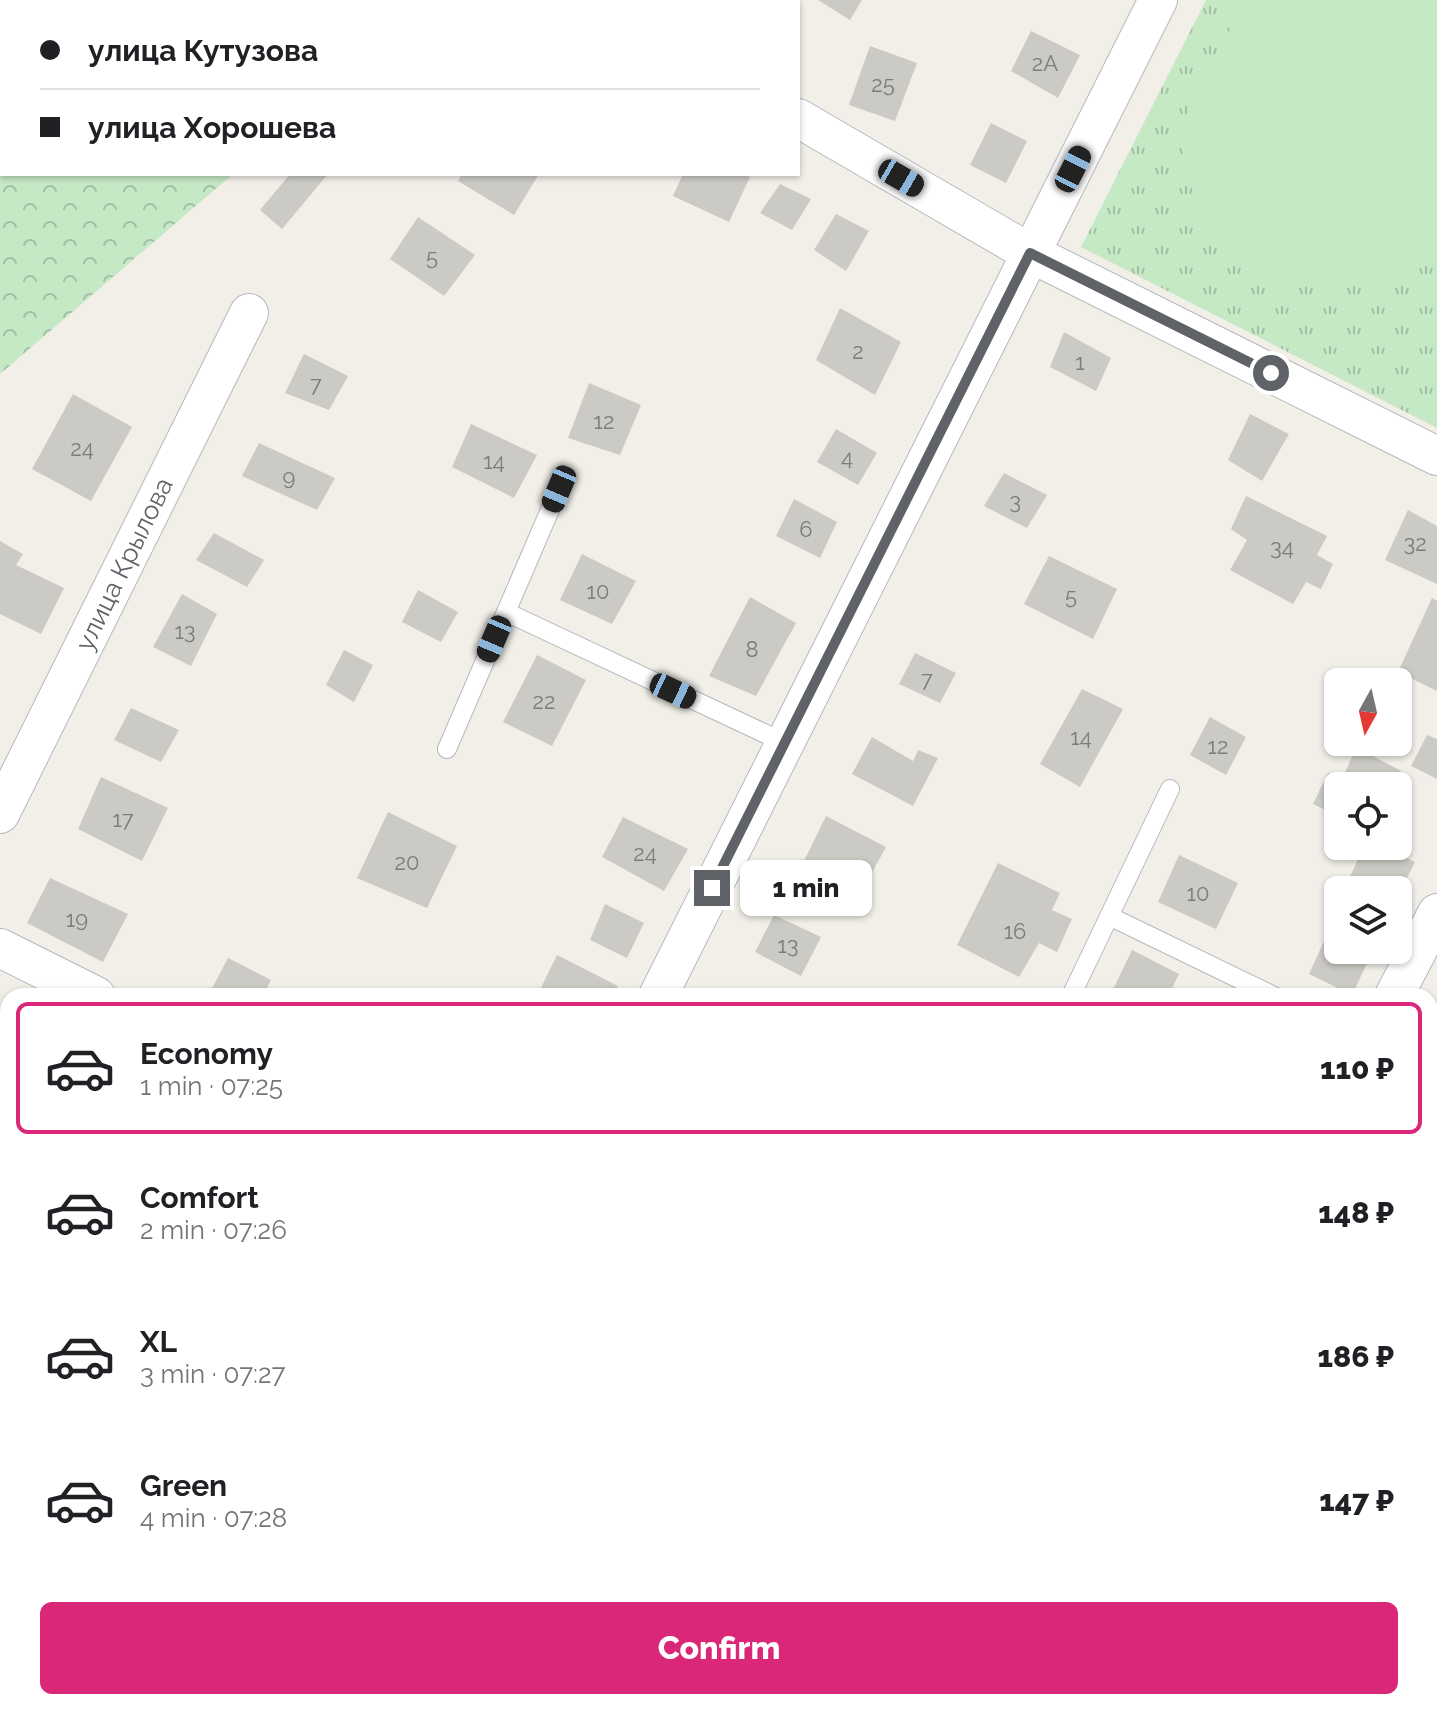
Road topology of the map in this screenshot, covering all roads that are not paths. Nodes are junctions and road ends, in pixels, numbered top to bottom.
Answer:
1 (1158, 0) edge
2 (800, 119) edge
3 (1030, 253) junction
4 (249, 313) dead end
5 (1437, 456) edge
6 (559, 489) dead end
7 (506, 612) junction
8 (785, 743) junction
9 (447, 749) dead end
10 (1170, 789) dead end
11 (0, 814) edge
12 (1437, 913) edge
13 (1109, 916) junction
14 (0, 948) edge
15 (80, 988) edge
16 (662, 988) edge
17 (1075, 988) edge
18 (1258, 988) edge
19 (1398, 988) edge

1 - 3 street
2 - 3 street
3 - 5 street
3 - 8 street
4 - 11 street, улица Крылова
6 - 7 lane
7 - 8 lane
7 - 9 lane
8 - 16 street
10 - 13 lane
12 - 19 street
13 - 17 lane
13 - 18 lane
14 - 15 street

